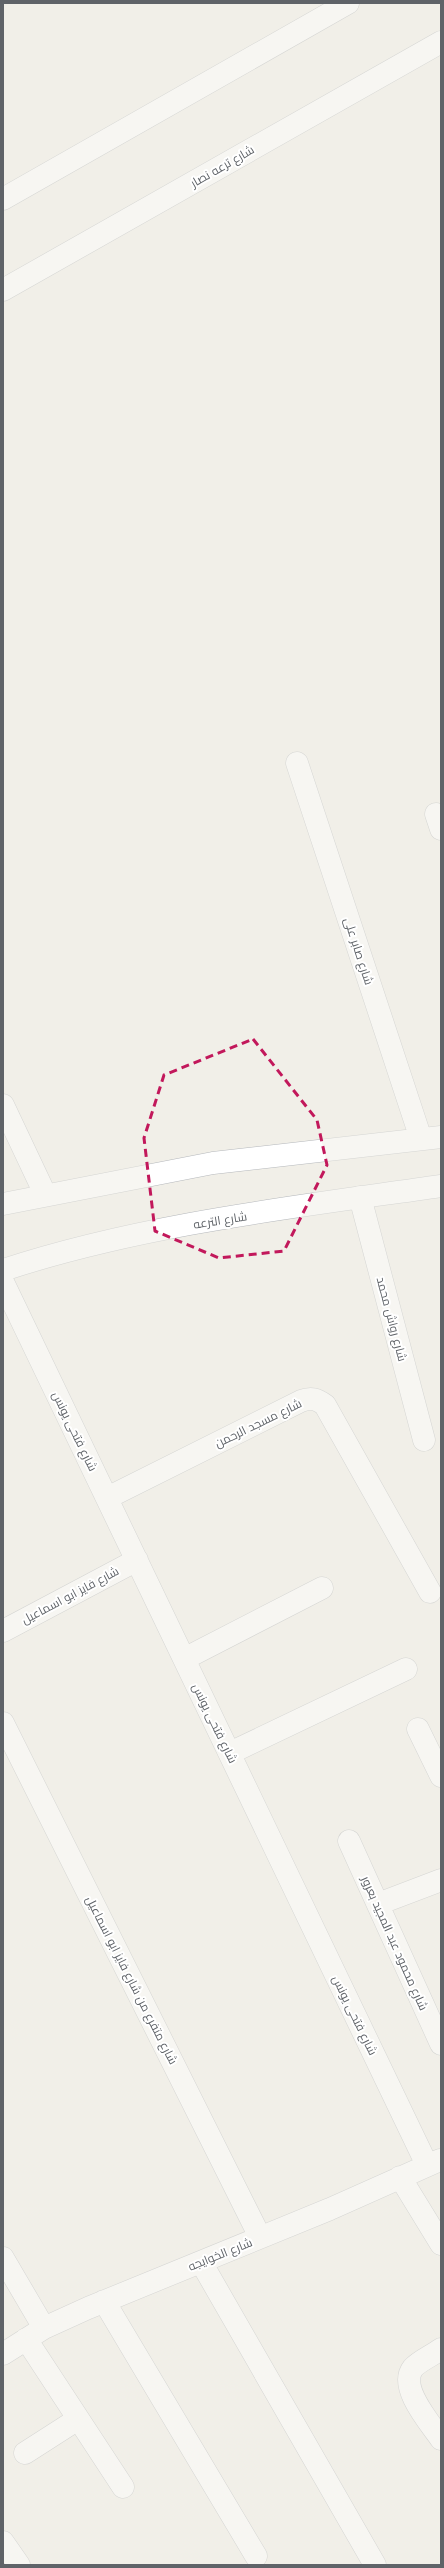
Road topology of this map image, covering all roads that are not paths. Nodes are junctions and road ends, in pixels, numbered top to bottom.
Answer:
1 (348, 3) edge
2 (441, 42) edge
3 (3, 199) edge
4 (3, 290) edge
5 (297, 763) dead end
6 (3, 1105) edge
7 (431, 1138) edge
8 (441, 1186) edge
9 (45, 1194) junction
10 (360, 1198) junction
11 (3, 1204) edge
12 (3, 1270) edge
13 (3, 1282) edge
14 (424, 1440) dead end
15 (107, 1498) junction
16 (137, 1560) junction
17 (322, 1588) dead end
18 (430, 1592) dead end
19 (3, 1630) edge
20 (184, 1659) junction
21 (406, 1669) dead end
22 (3, 1723) edge
23 (418, 1729) dead end
24 (230, 1753) junction
25 (441, 1776) edge
26 (350, 1841) dead end
27 (441, 1880) edge
28 (378, 1904) junction
29 (441, 2044) edge
30 (434, 2162) edge
31 (400, 2177) junction
32 (260, 2237) junction
33 (441, 2244) edge
34 (3, 2258) edge
35 (201, 2262) junction
36 (104, 2301) junction
37 (35, 2334) junction
38 (441, 2349) edge
39 (3, 2354) edge
40 (78, 2419) junction
41 (441, 2439) edge
42 (25, 2453) dead end
43 (122, 2487) dead end
44 (3, 2542) edge
45 (256, 2556) dead end
46 (19, 2565) edge
47 (375, 2565) edge

1 - 3 street
2 - 4 street, شارع ترعه نصار
5 - 7 street, شارع صابر على
6 - 9 street
7 - 9 street
8 - 10 street, شارع الترعه
9 - 11 street
10 - 12 street, شارع الترعه
10 - 14 street, شارع رواش محمد
13 - 15 street, شارع فتحى يونس
15 - 16 street, شارع فتحى يونس
15 - 18 street, شارع مسجد الرحمن
16 - 19 street, شارع فايز ابو اسماعيل
16 - 20 street, شارع فتحى يونس
17 - 20 street
20 - 24 street, شارع فتحى يونس
21 - 24 street
22 - 32 street, شارع متفرع من شارع فايز ابو اسماعيل
23 - 25 street
24 - 30 street, شارع فتحى يونس
26 - 28 street, شارع محمود عبد المجيد بعرور
27 - 28 street
28 - 29 street, شارع محمود عبد المجيد بعرور
30 - 31 street, شارع الخوايجه
31 - 32 street, شارع الخوايجه
31 - 33 street
32 - 35 street, شارع الخوايجه
34 - 37 street
35 - 36 street, شارع الخوايجه
35 - 47 street
36 - 37 street, شارع الخوايجه
36 - 45 street
37 - 39 street, شارع الخوايجه
37 - 40 street
38 - 41 street
40 - 42 street
40 - 43 street
44 - 46 street

